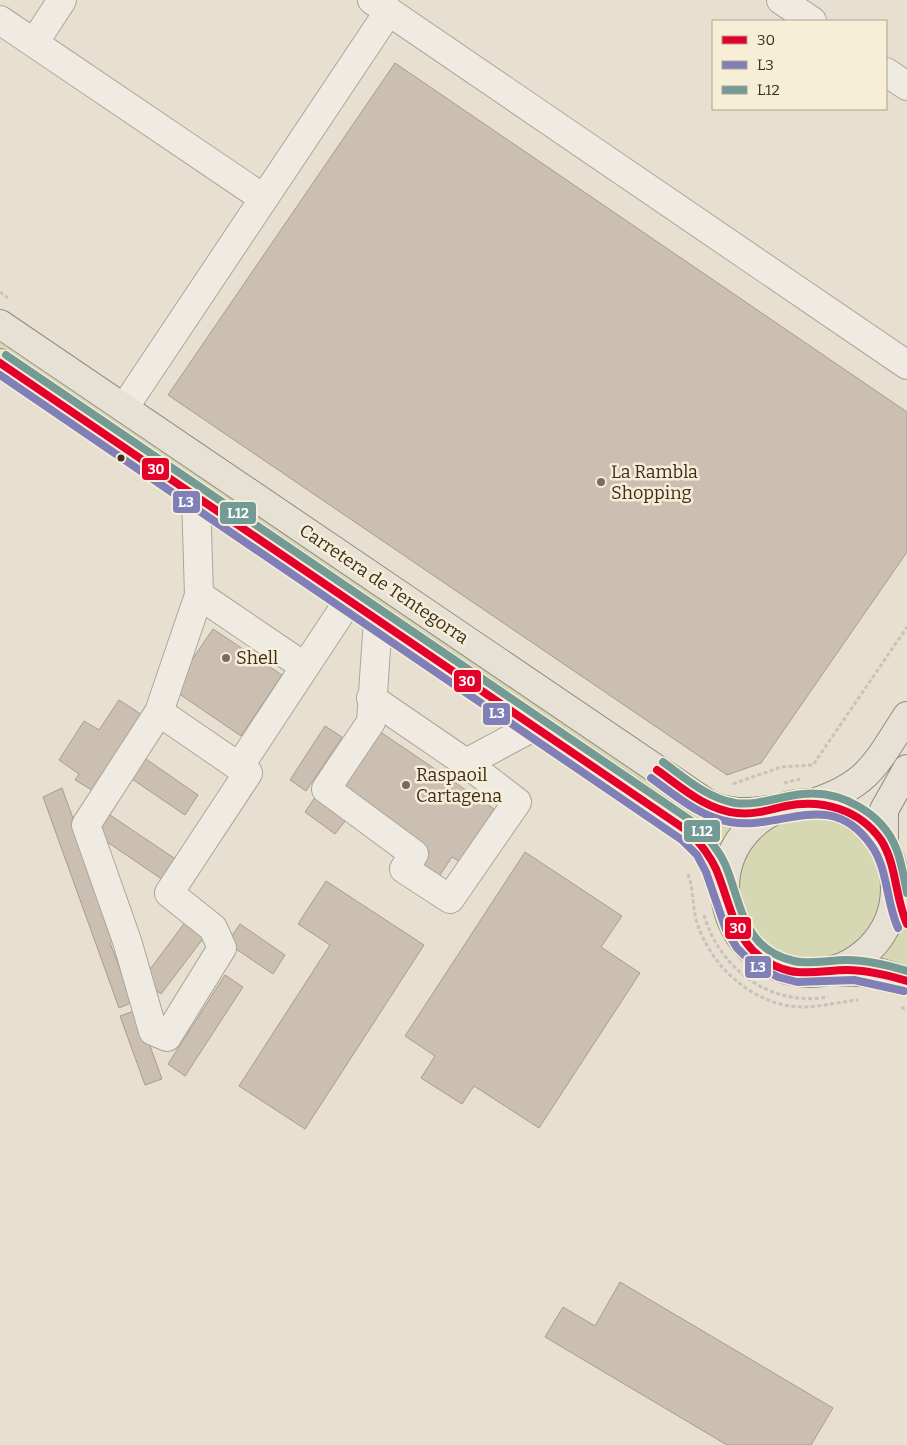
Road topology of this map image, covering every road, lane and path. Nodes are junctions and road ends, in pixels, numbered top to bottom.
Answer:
1 (62, 0) edge
2 (781, 0) edge
3 (381, 6) edge
4 (0, 20) edge
5 (811, 20) edge
6 (34, 43) junction
7 (887, 73) edge
8 (907, 86) edge
9 (263, 198) junction
10 (0, 292) edge
11 (8, 314) edge
12 (0, 363) edge
13 (907, 365) edge
14 (124, 408) junction
15 (196, 496) junction
16 (200, 595) junction
17 (348, 600) junction
18 (378, 620) junction
19 (907, 627) edge
20 (305, 667) junction
21 (371, 698) junction
22 (159, 712) junction
23 (907, 716) edge
24 (535, 726) junction
25 (466, 763) junction
26 (239, 767) junction
27 (907, 769) edge
28 (726, 783) dead end
29 (813, 803) junction
30 (778, 809) junction
31 (884, 847) junction
32 (685, 870) dead end
33 (895, 885) junction
34 (714, 904) junction
35 (907, 924) edge
36 (907, 981) edge
37 (830, 984) junction
38 (866, 1000) dead end
39 (894, 1005) dead end
40 (907, 1010) edge

1 - 6 lane
2 - 5 lane
3 - 9 lane
3 - 13 lane
4 - 6 lane
6 - 9 lane
7 - 8 lane
9 - 14 lane
10 - 11 path
11 - 14 main road, Carretera de Tentegorra
12 - 15 main road, Carretera de Tentegorra
14 - 30 main road, Carretera de Tentegorra
15 - 16 lane
15 - 17 main road, Carretera de Tentegorra
16 - 20 lane
16 - 22 lane
17 - 18 main road, Carretera de Tentegorra
17 - 20 lane
18 - 21 lane
18 - 24 main road, Carretera de Tentegorra
19 - 28 path
20 - 26 lane
21 - 25 lane
21 - 25 lane
22 - 26 lane
22 - 26 lane
23 - 29 main road
24 - 25 lane
24 - 34 main road, Carretera de Tentegorra
27 - 31 main road
29 - 30 main road
29 - 31 main road
30 - 34 main road
31 - 33 main road
32 - 38 path
33 - 35 main road
33 - 37 main road
34 - 37 main road
34 - 37 path
36 - 37 main road
39 - 40 path

